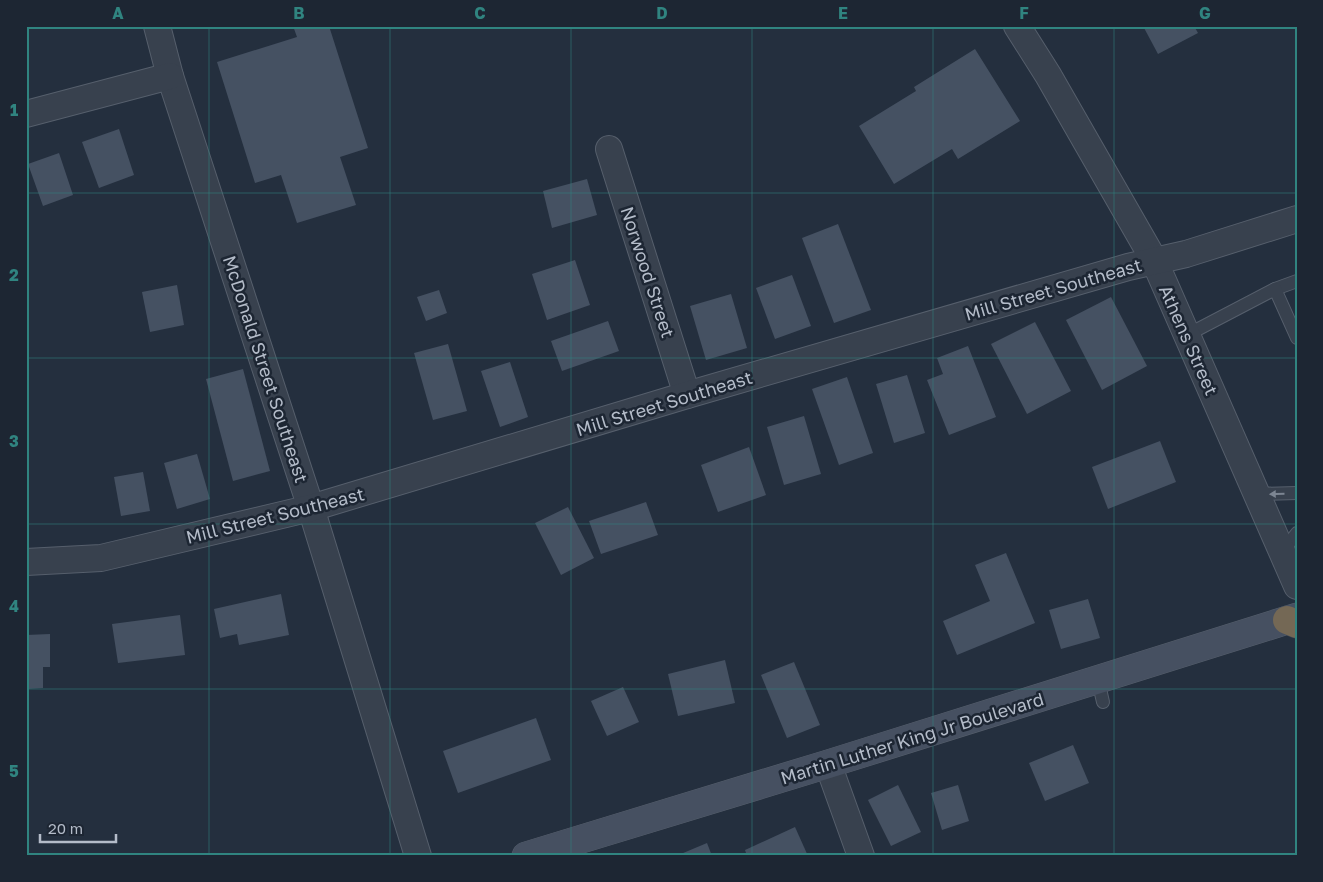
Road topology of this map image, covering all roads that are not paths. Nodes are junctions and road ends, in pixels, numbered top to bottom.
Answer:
1 (157, 26) edge
2 (1017, 26) edge
3 (170, 76) junction
4 (26, 114) edge
5 (609, 149) dead end
6 (1297, 219) edge
7 (1154, 260) junction
8 (1297, 281) edge
9 (1275, 289) junction
10 (1187, 335) junction
11 (1297, 338) edge
12 (687, 395) junction
13 (1257, 494) junction
14 (1297, 494) edge
15 (311, 508) junction
16 (1289, 542) edge
17 (26, 562) edge
18 (1297, 586) edge
19 (1294, 621) edge
20 (828, 764) junction
21 (418, 856) edge
22 (526, 856) edge
23 (861, 856) edge

1 - 3 street, McDonald Street Southeast
2 - 7 street, Athens Street
3 - 4 street
3 - 15 street, McDonald Street Southeast
5 - 12 street, Norwood Street
6 - 7 street, Mill Street Southeast
7 - 10 street, Athens Street
7 - 12 street, Mill Street Southeast
8 - 9 lane
9 - 10 lane
9 - 11 lane
10 - 13 street, Athens Street
12 - 15 street, Mill Street Southeast
14 -> 13 lane
13 - 16 street, Athens Street
15 - 17 street, Mill Street Southeast
15 - 21 street, McDonald Street Southeast
16 - 18 street, Athens Street
19 - 20 main road, Martin Luther King Jr Boulevard
20 - 22 main road, Martin Luther King Jr Boulevard
20 - 23 street

